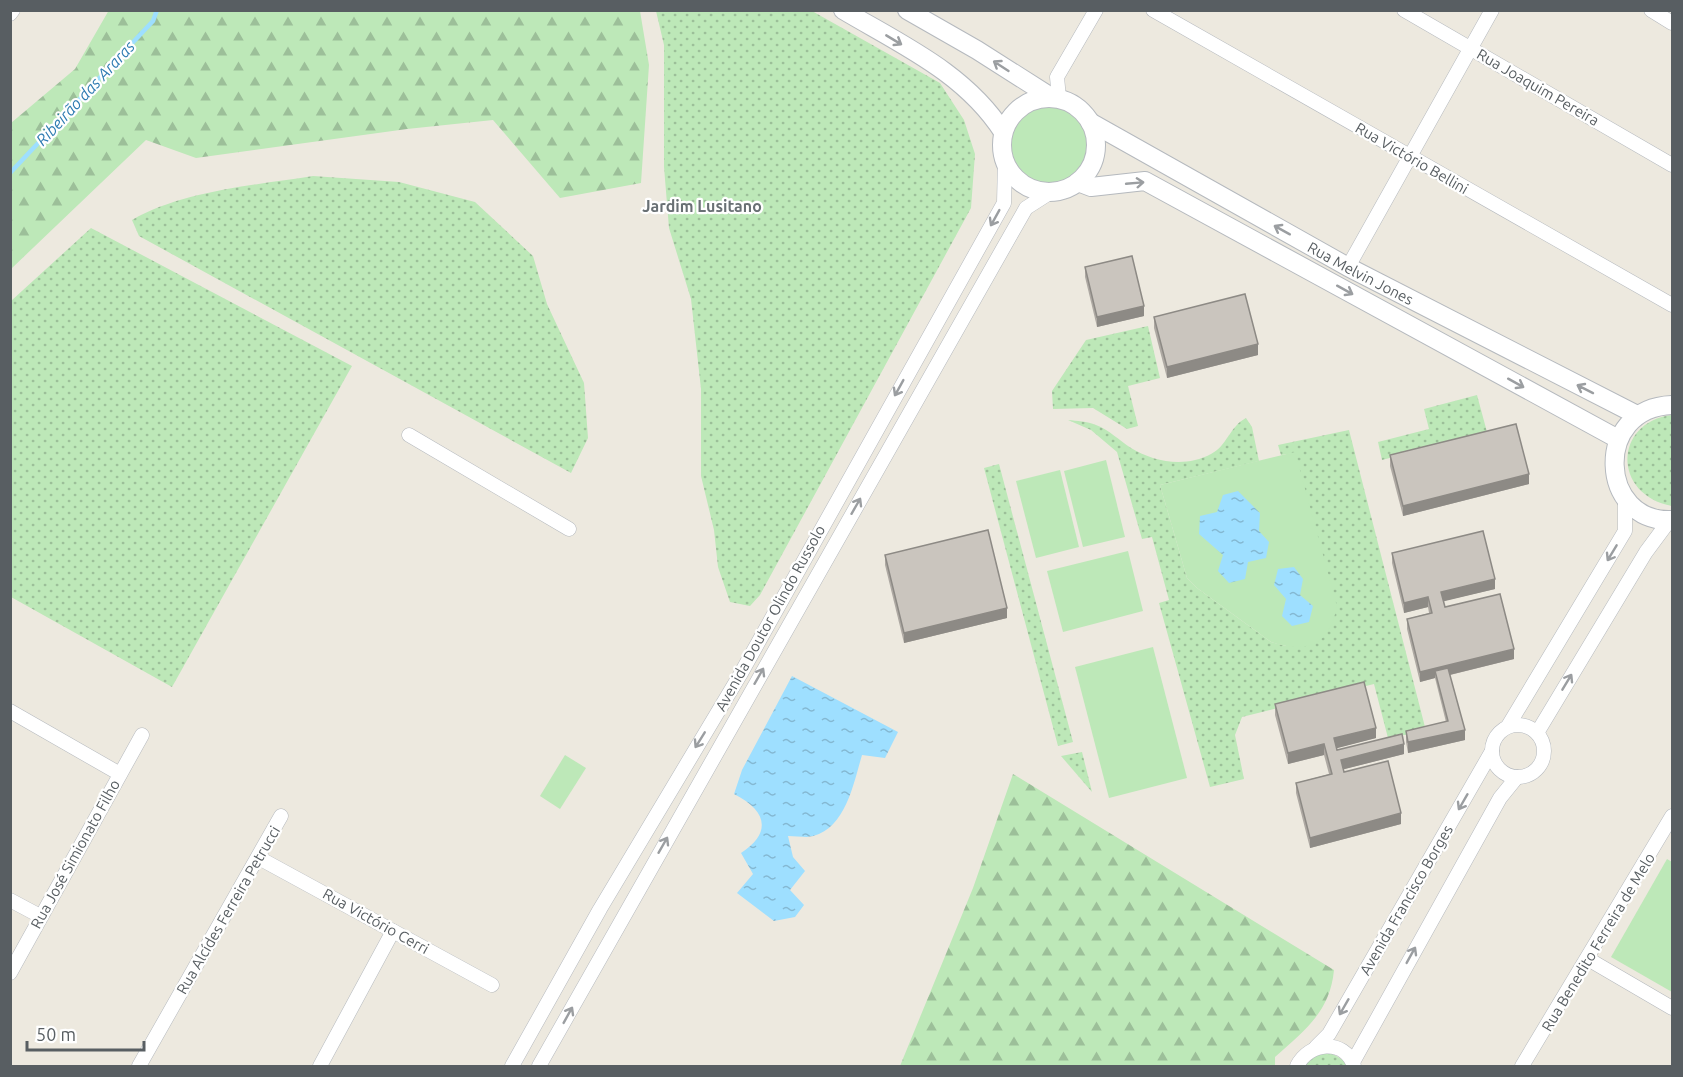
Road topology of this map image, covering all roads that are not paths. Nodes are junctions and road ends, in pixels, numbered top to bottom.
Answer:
1 (843, 10) edge
2 (906, 10) edge
3 (1096, 10) edge
4 (1153, 10) edge
5 (1404, 10) edge
6 (1492, 10) edge
7 (1651, 10) edge
8 (1672, 23) edge
9 (1471, 48) junction
10 (1055, 98) junction
11 (1090, 122) junction
12 (1003, 132) junction
13 (1409, 157) junction
14 (1005, 162) junction
15 (1672, 165) edge
16 (1078, 182) junction
17 (1051, 192) junction
18 (1348, 267) junction
19 (1672, 305) edge
20 (1672, 405) edge
21 (1638, 415) junction
22 (409, 435) dead end
23 (1618, 439) junction
24 (1625, 498) junction
25 (1671, 520) edge
26 (569, 529) dead end
27 (10, 711) edge
28 (1508, 726) junction
29 (1537, 733) junction
30 (142, 735) dead end
31 (1492, 751) junction
32 (685, 764) junction
33 (120, 774) junction
34 (703, 775) junction
35 (1517, 777) junction
36 (281, 816) dead end
37 (1672, 816) edge
38 (1667, 839) edge
39 (259, 858) junction
40 (10, 900) edge
41 (600, 909) junction
42 (40, 916) junction
43 (621, 919) junction
44 (592, 924) junction
45 (393, 931) junction
46 (612, 934) junction
47 (1588, 959) junction
48 (10, 973) edge
49 (492, 985) dead end
50 (1672, 1008) edge
51 (1316, 1047) junction
52 (1354, 1064) edge
53 (139, 1066) edge
54 (320, 1066) edge
55 (512, 1066) edge
56 (539, 1066) edge
57 (1297, 1066) edge
58 (1522, 1066) edge

1 -> 12 street
10 -> 2 street
3 - 10 street
4 - 13 street, Rua Victório Bellini
5 - 9 street, Rua Joaquim Pereira
6 - 9 street
7 - 8 street
9 - 13 street
9 - 15 street, Rua Joaquim Pereira
10 - 11 street
10 - 12 street
11 - 16 street
18 -> 11 street, Rua Melvin Jones
12 - 14 street
13 - 18 street
13 - 19 street, Rua Victório Bellini
14 - 17 street
14 -> 32 street, Avenida Doutor Olindo Russolo
16 - 17 street
16 -> 23 street, Rua Melvin Jones
34 -> 17 street, Avenida Doutor Olindo Russolo
21 -> 18 street, Rua Melvin Jones
20 - 21 street
21 - 23 street
22 - 26 street
23 - 24 street
24 - 25 street
24 -> 28 street
29 -> 25 street
27 - 33 street
28 - 29 street
28 - 31 street
29 - 35 street
30 - 33 street, Rua José Simionato Filho
31 - 35 street
31 -> 51 street, Avenida Francisco Borges
32 - 34 street
32 - 41 street, Avenida Doutor Olindo Russolo
33 - 42 street, Rua José Simionato Filho
43 -> 34 street, Avenida Doutor Olindo Russolo
52 -> 35 street, Avenida Francisco Borges
36 - 39 street, Rua Alcídes Ferreira Petrucci
37 - 38 street, Rua Benedito Ferreira de Melo
38 - 47 street, Rua Benedito Ferreira de Melo
39 - 45 street, Rua Victório Cerri
39 - 53 street, Rua Alcídes Ferreira Petrucci
40 - 42 street
41 - 43 street
41 - 44 street, Avenida Doutor Olindo Russolo
42 - 48 street, Rua José Simionato Filho
43 - 46 street, Avenida Doutor Olindo Russolo
44 - 46 street
44 - 55 street, Avenida Doutor Olindo Russolo
45 - 49 street, Rua Victório Cerri
45 - 54 street
56 -> 46 street, Avenida Doutor Olindo Russolo
47 - 50 street
47 - 58 street, Rua Benedito Ferreira de Melo
51 - 52 street
51 - 57 street, Avenida Francisco Borges

